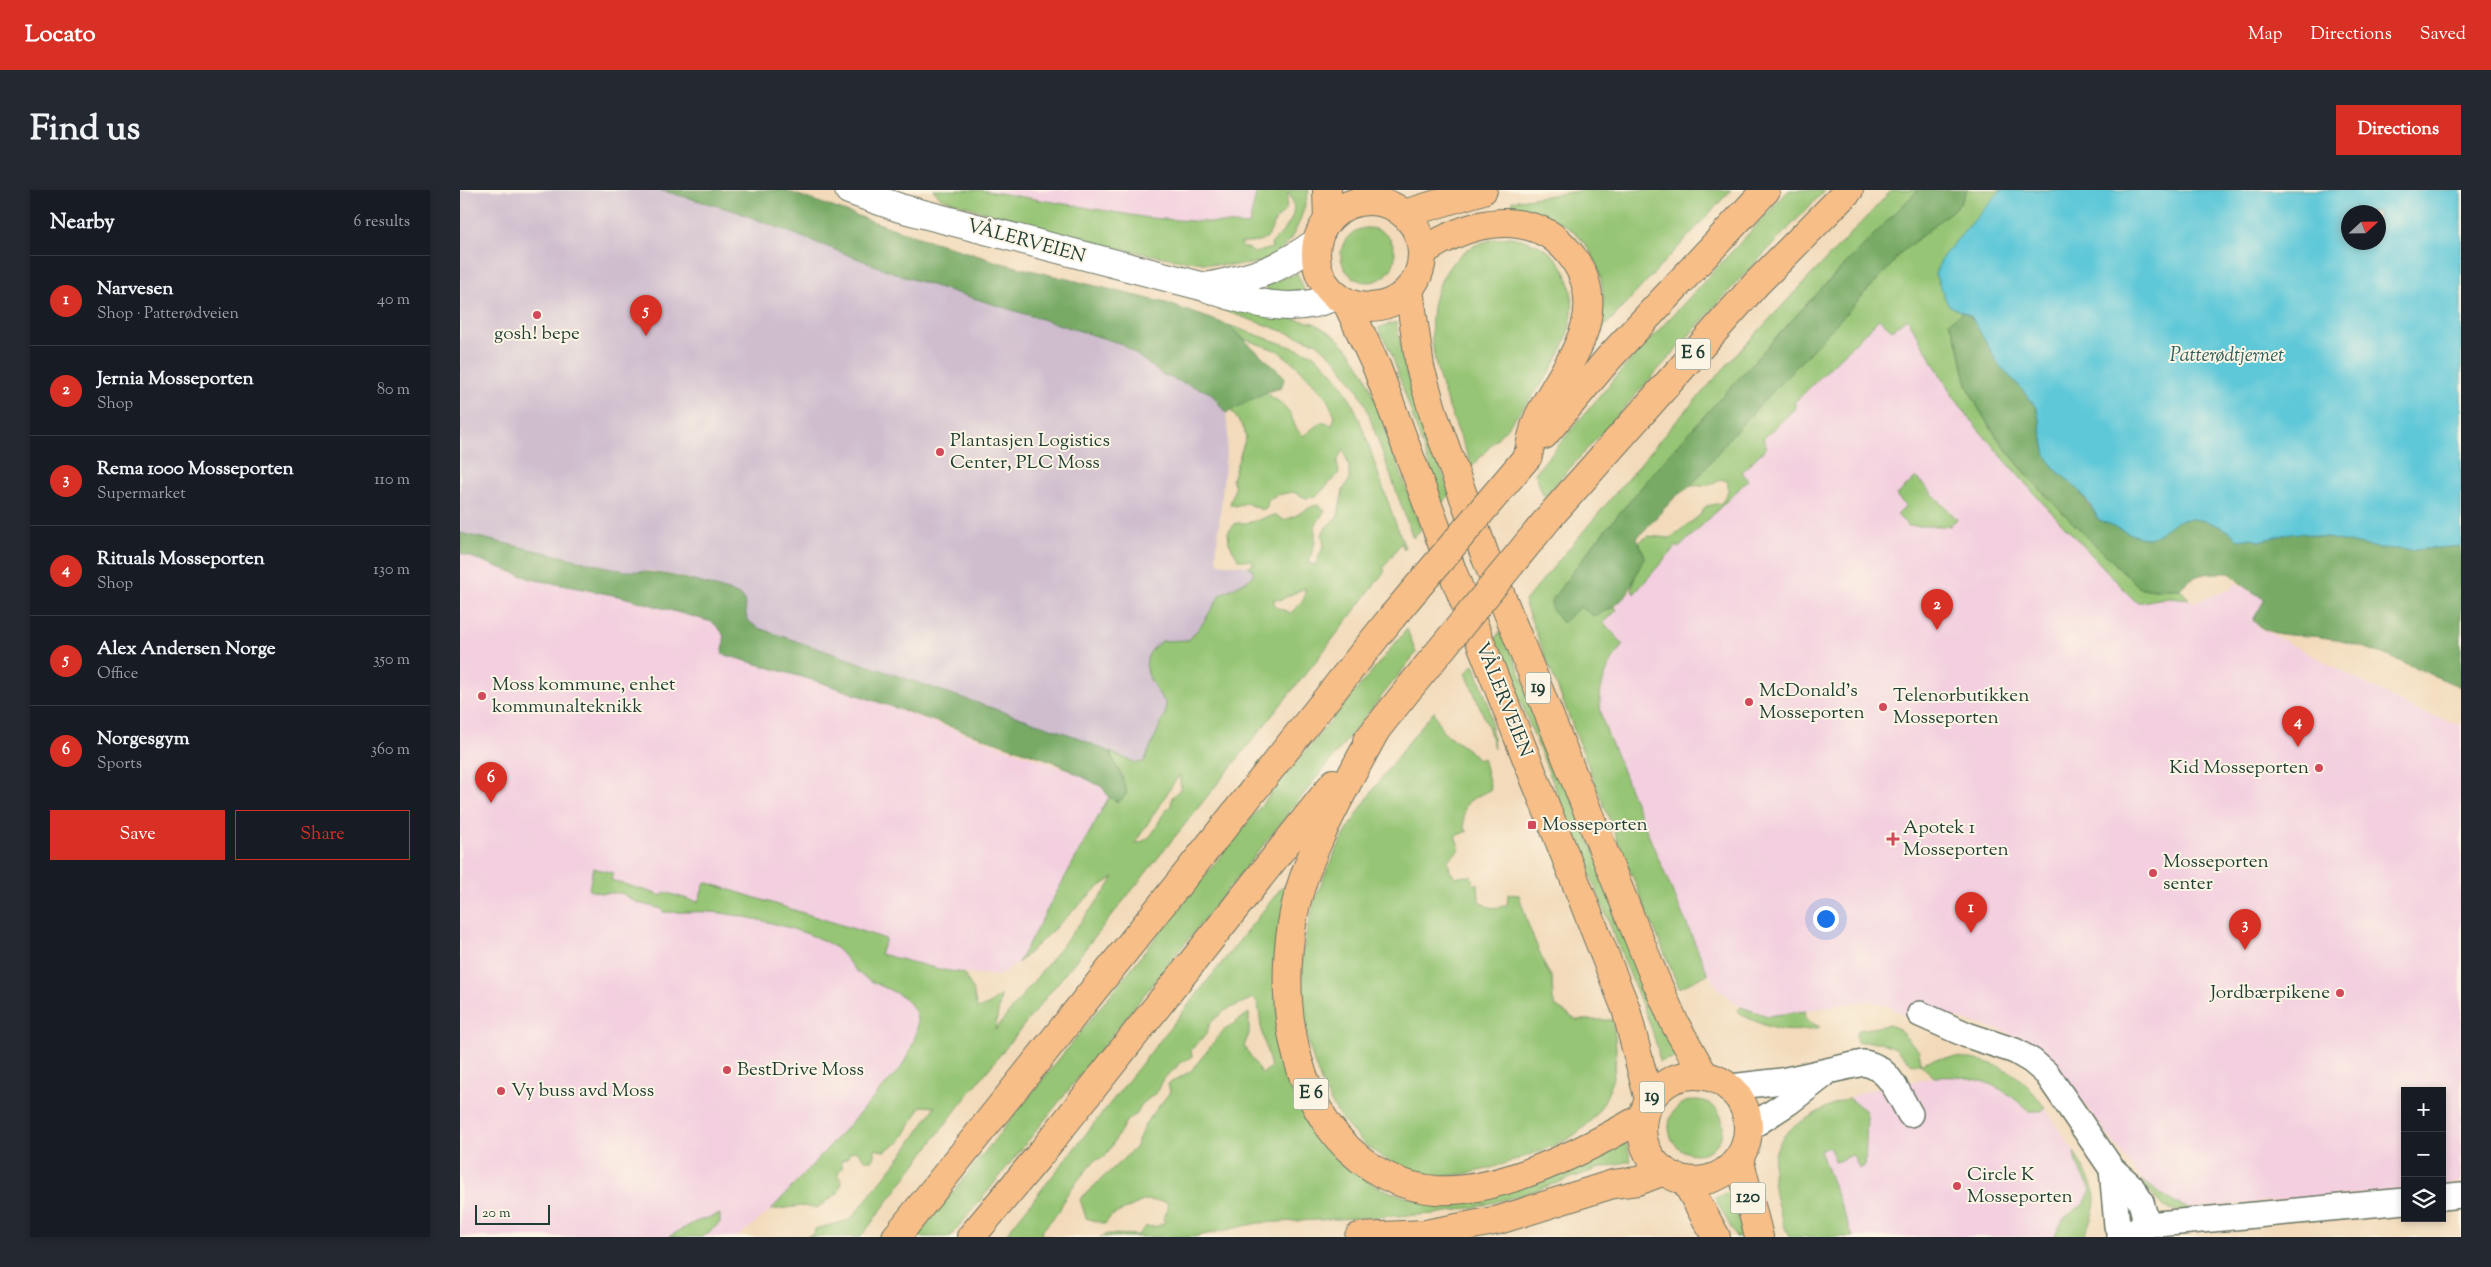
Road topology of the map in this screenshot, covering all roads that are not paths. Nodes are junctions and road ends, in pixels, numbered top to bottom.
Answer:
1 (849, 190) edge
2 (1327, 190) edge
3 (1483, 190) edge
4 (1766, 190) edge
5 (1849, 190) edge
6 (1391, 203) edge
7 (1322, 231) junction
8 (1422, 252) junction
9 (1205, 287) junction
10 (1409, 290) junction
11 (1341, 300) junction
12 (1528, 456) junction
13 (1377, 728) junction
14 (1920, 1014) dead end
15 (1828, 1072) junction
16 (1704, 1075) junction
17 (1730, 1087) junction
18 (1646, 1108) junction
19 (1910, 1114) dead end
20 (1749, 1128) junction
21 (1739, 1158) junction
22 (2112, 1169) junction
23 (1675, 1176) junction
24 (2461, 1196) edge
25 (2446, 1197) edge
26 (2401, 1201) edge
27 (2147, 1225) junction
28 (896, 1237) edge
29 (971, 1237) edge
30 (1359, 1237) edge
31 (1716, 1237) edge
32 (1759, 1237) edge
33 (2121, 1237) edge

1 - 9 street, VÅLERVEIEN
2 - 7 main road, 19
3 - 6 main road
4 - 12 main road
5 - 13 main road, E 6, bridge
6 - 7 main road
6 - 8 main road
7 - 9 street, VÅLERVEIEN
7 - 11 main road, 19
8 - 10 main road
8 - 12 main road
9 - 11 street, VÅLERVEIEN
10 - 11 main road
10 - 16 main road, VÅLERVEIEN / 19
11 - 18 main road, VÅLERVEIEN / 19
12 - 28 main road, bridge
13 - 18 main road, E 6
13 - 29 main road, E 6
14 - 22 street
15 - 17 street
15 - 19 street
15 - 20 street
16 - 17 main road, 19
16 - 18 main road, 19
17 - 20 main road, 19
18 - 23 main road, 19
20 - 21 main road
21 - 23 main road
21 - 32 main road, 120
22 - 27 street
22 - 33 street
23 - 30 main road
23 - 31 main road, 120
24 - 25 street
26 - 27 street
27 - 33 street

